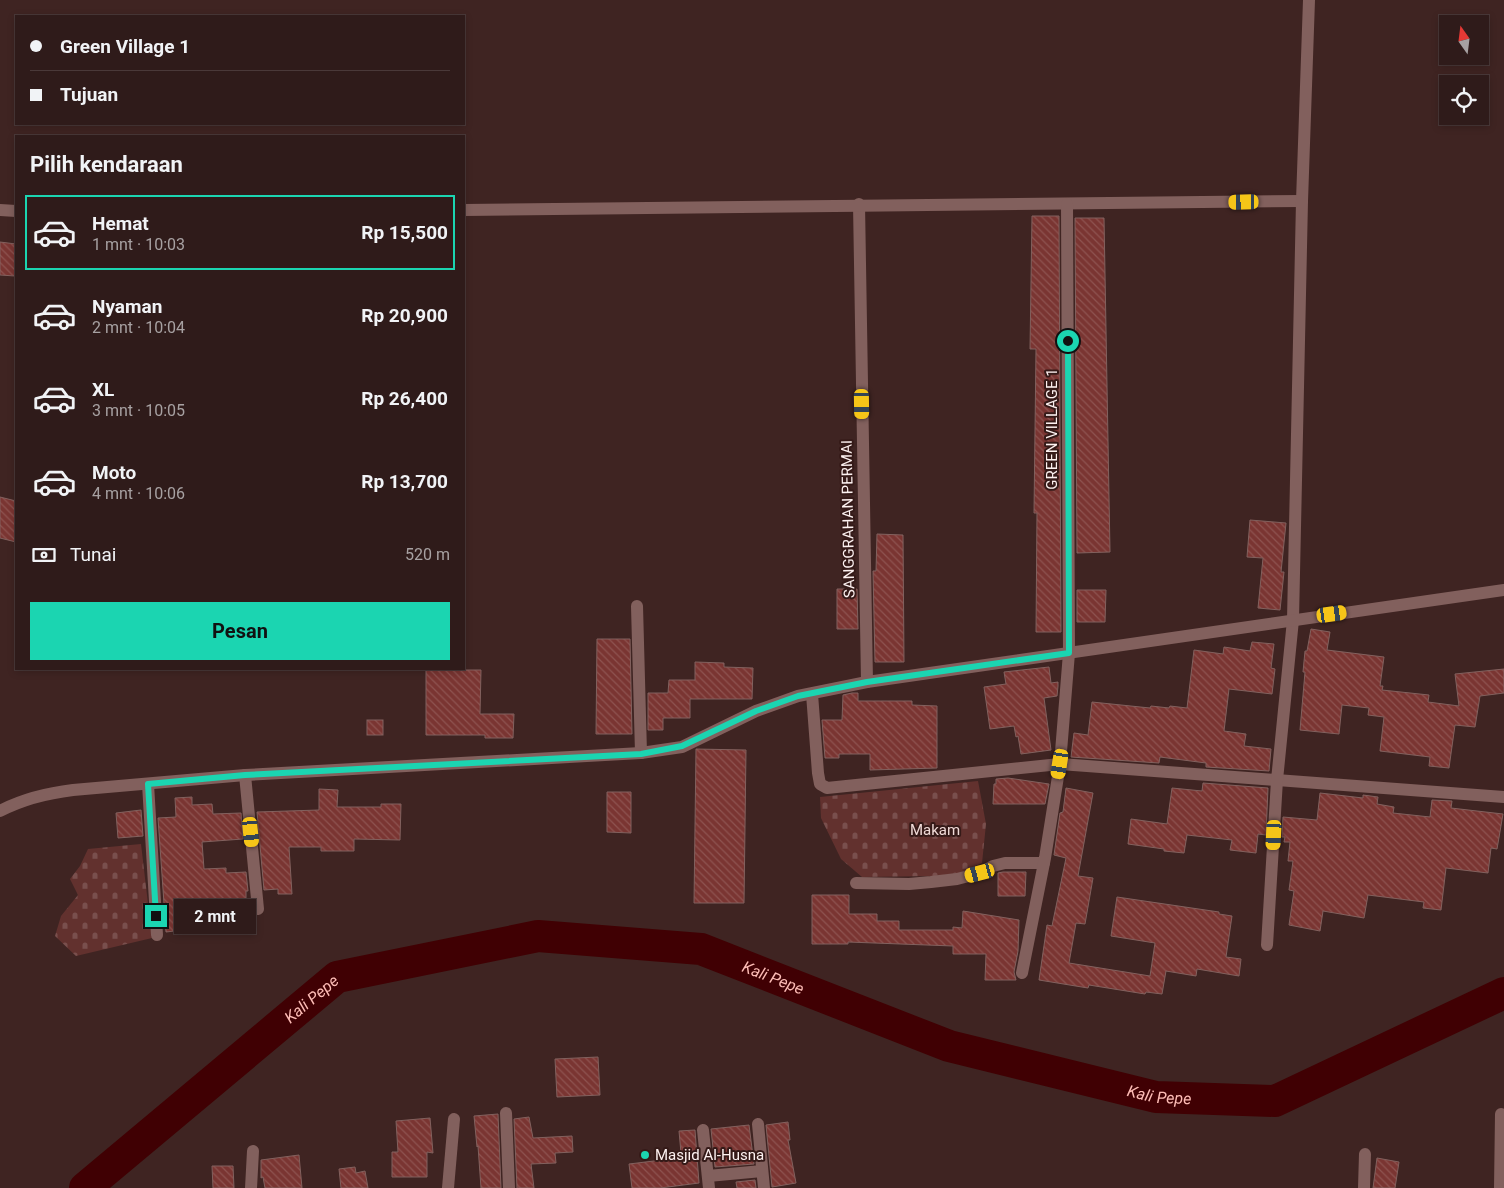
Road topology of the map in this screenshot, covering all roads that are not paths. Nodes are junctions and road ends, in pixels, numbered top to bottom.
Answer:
1 (1309, 0) edge
2 (1302, 201) junction
3 (860, 204) junction
4 (1067, 204) junction
5 (0, 210) edge
6 (15, 210) edge
7 (465, 210) edge
8 (1504, 590) edge
9 (637, 606) dead end
10 (1293, 620) junction
11 (1069, 653) junction
12 (867, 682) junction
13 (812, 694) junction
14 (641, 754) junction
15 (1060, 764) junction
16 (245, 775) junction
17 (1276, 780) junction
18 (148, 784) junction
19 (1504, 797) edge
20 (0, 811) edge
21 (1044, 863) junction
22 (856, 883) dead end
23 (258, 909) dead end
24 (157, 935) dead end
25 (1268, 945) dead end
26 (1022, 973) dead end
27 (506, 1113) dead end
28 (1500, 1114) dead end
29 (454, 1119) dead end
30 (758, 1124) dead end
31 (703, 1130) dead end
32 (253, 1151) dead end
33 (1365, 1154) dead end
34 (762, 1171) junction
35 (708, 1182) edge
36 (251, 1188) edge
37 (448, 1188) edge
38 (509, 1188) edge
39 (764, 1188) edge
40 (1364, 1188) edge
41 (1500, 1188) edge

1 - 2 street
2 - 4 street
2 - 10 street
3 - 4 street
3 - 7 street
3 - 12 street, SANGGRAHAN PERMAI
4 - 11 street, GREEN VILLAGE 1
5 - 6 street
8 - 10 street
9 - 14 street
10 - 11 street
10 - 17 street
11 - 12 street
11 - 15 street, GREEN VILLAGE 1
12 - 13 street
13 - 14 street
13 - 15 street
14 - 16 street
15 - 17 street
15 - 21 street, GREEN VILLAGE 1
16 - 18 street
16 - 23 street
17 - 19 street
17 - 25 street
18 - 20 street
18 - 24 street
21 - 22 street
21 - 26 street, GREEN VILLAGE 1
27 - 38 street
28 - 41 street
29 - 37 street
30 - 34 street
31 - 35 street
32 - 36 street
33 - 40 street
34 - 35 street
34 - 39 street

